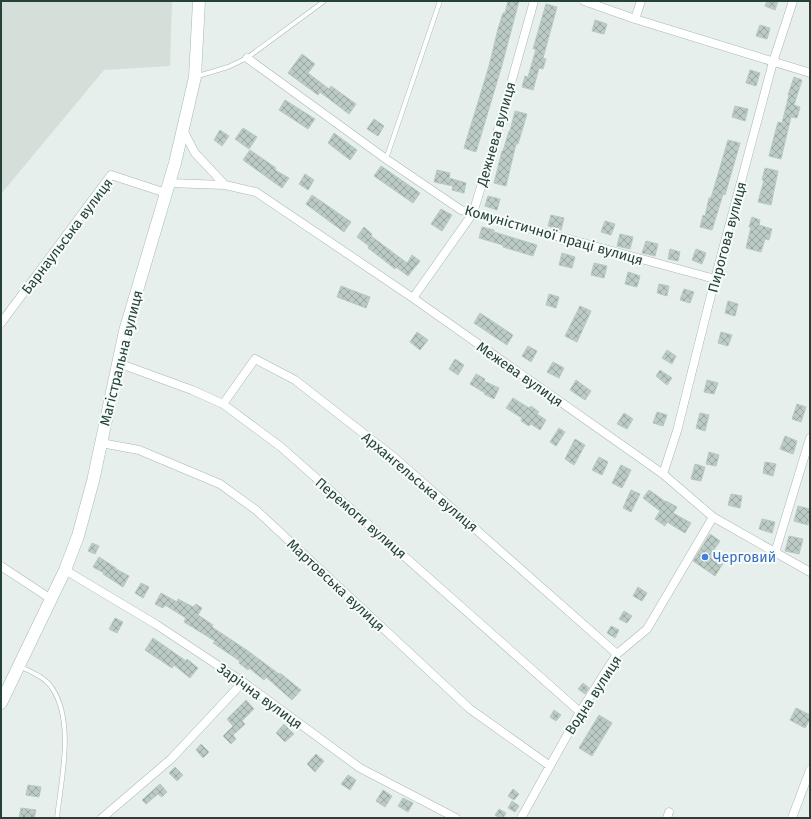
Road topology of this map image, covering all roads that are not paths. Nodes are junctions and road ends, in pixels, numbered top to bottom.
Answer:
1 (199, 1) edge
2 (440, 1) edge
3 (534, 1) edge
4 (584, 1) edge
5 (641, 1) edge
6 (793, 1) edge
7 (323, 2) dead end
8 (635, 19) junction
9 (247, 58) junction
10 (773, 62) junction
11 (810, 72) edge
12 (195, 77) junction
13 (183, 130) junction
14 (386, 158) junction
15 (226, 185) junction
16 (168, 188) junction
17 (473, 213) junction
18 (715, 279) junction
19 (413, 298) junction
20 (1, 323) edge
21 (118, 363) junction
22 (223, 404) junction
23 (810, 438) edge
24 (101, 443) junction
25 (663, 474) junction
26 (713, 518) junction
27 (775, 553) junction
28 (1, 566) edge
29 (65, 570) junction
30 (810, 572) edge
31 (51, 599) junction
32 (617, 654) junction
33 (19, 666) junction
34 (243, 682) junction
35 (1, 703) edge
36 (580, 712) junction
37 (550, 766) junction
38 (810, 770) edge
39 (57, 818) edge
40 (102, 818) edge
41 (456, 818) edge
42 (521, 818) edge
43 (792, 818) edge

1 - 12 main road, Магістральна вулиця
2 - 14 lane
3 - 17 street, Дежнева вулиця
4 - 8 street
5 - 8 street
6 - 10 street, Пирогова вулиця
7 - 9 lane
8 - 10 street
9 - 12 lane
9 - 14 street, Комуністичної праці вулиця
10 - 11 street
10 - 18 street, Пирогова вулиця
12 - 13 main road, Магістральна вулиця
13 - 15 street
13 - 16 main road, Магістральна вулиця
14 - 17 street, Комуністичної праці вулиця
15 - 16 street, Межева вулиця
15 - 19 street, Межева вулиця
16 - 20 street, Барнаульська вулиця
16 - 21 main road, Магістральна вулиця
17 - 18 street, Комуністичної праці вулиця
17 - 19 street, Дежнева вулиця
18 - 25 street, Пирогова вулиця
19 - 25 street, Межева вулиця
21 - 22 street, Перемоги вулиця
21 - 24 main road, Магістральна вулиця
22 - 32 street, Архангельська вулиця
22 - 36 street, Перемоги вулиця
23 - 27 street
24 - 29 main road, Магістральна вулиця
24 - 37 street, Мартовська вулиця
25 - 26 street, Межева вулиця
26 - 27 street, Межева вулиця
26 - 32 street, Водна вулиця
27 - 30 street, Межева вулиця
28 - 31 street
29 - 31 main road, Магістральна вулиця
29 - 34 street, Зарічна вулиця
31 - 33 main road, Магістральна вулиця
32 - 36 street, Водна вулиця
33 - 35 main road, Магістральна вулиця
33 - 39 lane
34 - 40 street
34 - 41 street, Зарічна вулиця
36 - 37 street, Водна вулиця
37 - 42 street, Водна вулиця
38 - 43 street

